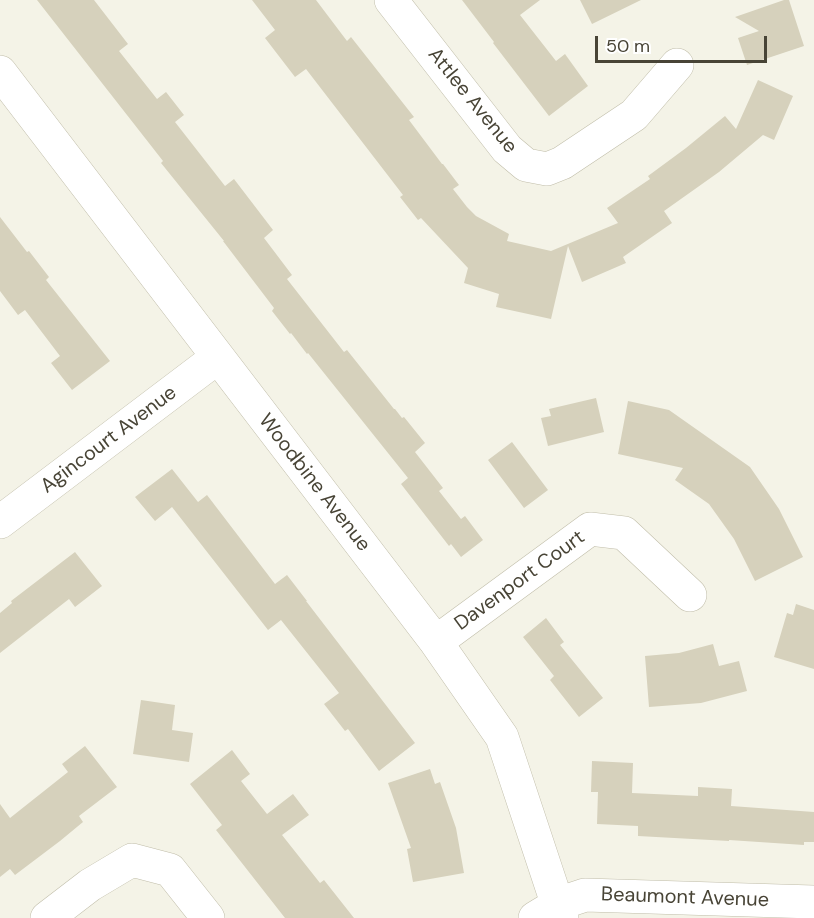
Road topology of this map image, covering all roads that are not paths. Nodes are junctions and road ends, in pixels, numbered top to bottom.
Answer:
1 (391, 0) edge
2 (677, 65) dead end
3 (0, 72) edge
4 (218, 357) junction
5 (0, 522) edge
6 (690, 596) dead end
7 (436, 642) junction
8 (814, 902) edge
9 (552, 913) edge
10 (47, 918) edge
11 (208, 918) edge

1 - 2 street, Attlee Avenue
3 - 4 street, Woodbine Avenue
4 - 5 street, Agincourt Avenue
4 - 7 street, Woodbine Avenue
6 - 7 street, Davenport Court
7 - 9 street, Woodbine Avenue
8 - 9 street, Beaumont Avenue
10 - 11 street

